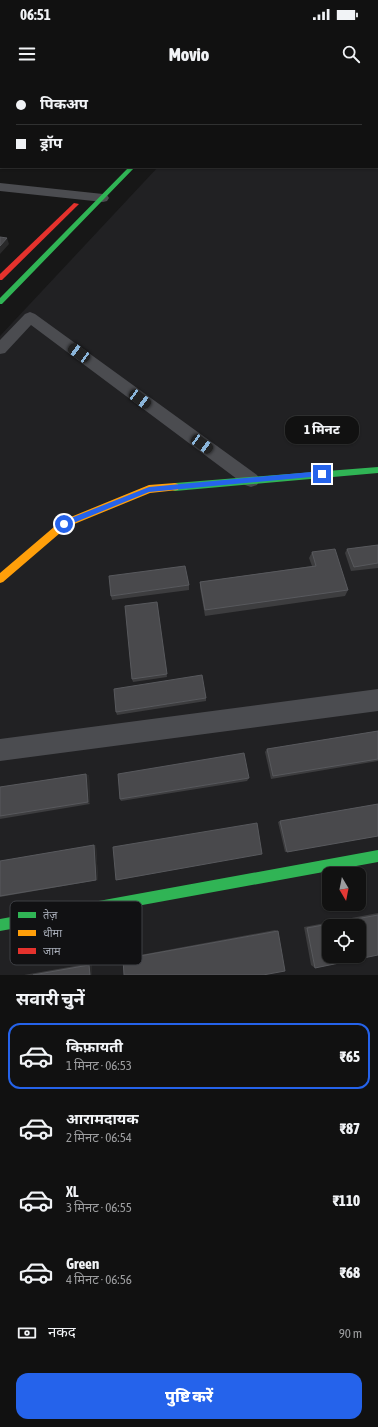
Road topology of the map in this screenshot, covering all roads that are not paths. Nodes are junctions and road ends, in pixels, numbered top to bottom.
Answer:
1 (131, 168) edge
2 (94, 186) dead end
3 (0, 187) edge
4 (84, 196) junction
5 (103, 198) junction
6 (0, 278) edge
7 (0, 302) edge
8 (0, 349) edge
9 (378, 470) edge
10 (251, 480) junction
11 (0, 579) edge
12 (378, 700) edge
13 (0, 750) edge
14 (378, 856) edge
15 (131, 901) edge
16 (10, 923) edge
17 (0, 925) edge

1 - 5 street
2 - 4 street
3 - 4 street
4 - 5 street
4 - 6 street
5 - 7 street
8 - 10 street
9 - 10 street
10 - 11 street
12 - 13 street
14 - 15 street
16 - 17 street

